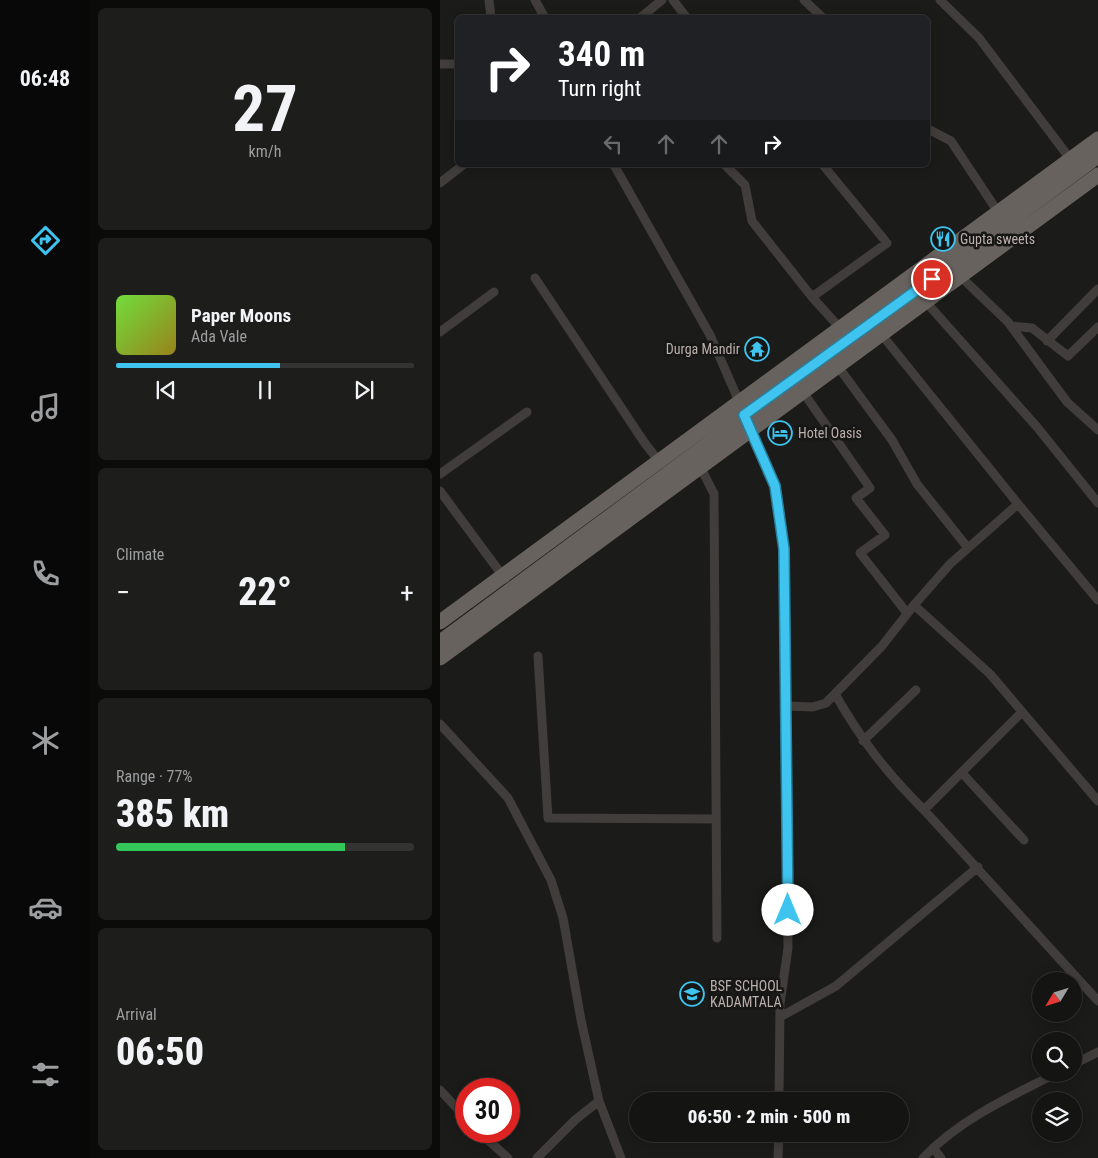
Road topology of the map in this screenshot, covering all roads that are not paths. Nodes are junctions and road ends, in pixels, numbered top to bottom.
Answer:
1 (489, 0) edge
2 (535, 0) edge
3 (662, 0) edge
4 (673, 0) edge
5 (804, 0) edge
6 (940, 0) edge
7 (491, 15) edge
8 (543, 15) edge
9 (644, 15) edge
10 (685, 15) edge
11 (820, 15) edge
12 (440, 64) edge
13 (455, 64) edge
14 (930, 131) edge
15 (1098, 139) edge
16 (1098, 156) edge
17 (1071, 160) junction
18 (460, 167) edge
19 (615, 167) edge
20 (728, 167) edge
21 (825, 167) edge
22 (1098, 175) edge
23 (440, 183) edge
24 (998, 212) junction
25 (961, 277) junction
26 (535, 278) dead end
27 (1098, 289) edge
28 (494, 292) dead end
29 (812, 297) junction
30 (926, 302) junction
31 (1011, 326) junction
32 (1098, 327) edge
33 (840, 328) junction
34 (440, 332) edge
35 (882, 335) junction
36 (1047, 341) junction
37 (838, 368) junction
38 (803, 392) junction
39 (742, 409) junction
40 (527, 412) dead end
41 (750, 430) junction
42 (1098, 430) edge
43 (696, 460) junction
44 (664, 466) junction
45 (440, 474) edge
46 (440, 491) edge
47 (1098, 503) edge
48 (1018, 504) junction
49 (968, 548) junction
50 (503, 576) junction
51 (517, 593) junction
52 (1098, 600) edge
53 (914, 605) junction
54 (907, 613) junction
55 (440, 622) edge
56 (440, 642) edge
57 (538, 656) dead end
58 (440, 658) edge
59 (916, 690) dead end
60 (835, 694) junction
61 (786, 706) junction
62 (1022, 712) junction
63 (440, 724) edge
64 (863, 741) junction
65 (962, 772) junction
66 (1098, 801) edge
67 (924, 810) junction
68 (716, 818) junction
69 (1024, 840) dead end
70 (978, 867) junction
71 (716, 938) dead end
72 (1098, 1001) edge
73 (780, 1017) junction
74 (1098, 1052) edge
75 (1082, 1060) edge
76 (1039, 1082) edge
77 (440, 1090) edge
78 (779, 1092) edge
79 (600, 1101) junction
80 (455, 1106) edge
81 (778, 1142) edge
82 (491, 1143) edge
83 (933, 1148) junction
84 (508, 1158) edge
85 (537, 1158) edge
86 (621, 1158) edge
87 (778, 1158) edge
88 (923, 1158) edge
89 (942, 1158) edge

1 - 7 street
2 - 8 street
3 - 9 street
4 - 10 street
5 - 11 street
6 - 17 street
12 - 13 street
14 - 24 street
15 - 17 highway
16 - 39 highway
17 - 24 highway
18 - 23 street
19 - 39 street
20 - 29 street
21 - 29 street
22 - 25 highway
24 - 33 highway
25 - 30 highway
25 - 31 street
26 - 44 street
27 - 36 street
28 - 34 street
29 - 33 street
30 - 35 highway
30 - 47 street
31 - 36 street
31 - 42 street
32 - 36 street
33 - 39 highway
35 - 37 highway
35 - 48 street
37 - 38 highway
37 - 49 street
38 - 41 highway
38 - 54 street
39 - 41 street
39 - 43 highway
39 - 44 highway
40 - 45 street
41 - 43 highway
41 - 61 street
43 - 44 highway
43 - 51 highway
43 - 68 street
44 - 50 highway
44 - 51 highway
46 - 50 street
48 - 49 street
48 - 52 street
49 - 53 street
50 - 51 street
50 - 55 highway
51 - 56 highway
51 - 58 highway
53 - 54 street
53 - 62 street
54 - 60 street
57 - 68 street
59 - 64 street
60 - 61 street
60 - 64 street
61 - 73 street
62 - 65 street
62 - 66 street
63 - 79 street
64 - 67 street
65 - 67 street
65 - 69 street
67 - 70 street
68 - 71 street
70 - 72 street
70 - 73 street
73 - 78 street
74 - 75 street
76 - 83 street
77 - 80 street
79 - 85 street
79 - 86 street
81 - 87 street
82 - 84 street
83 - 88 street
83 - 89 street

